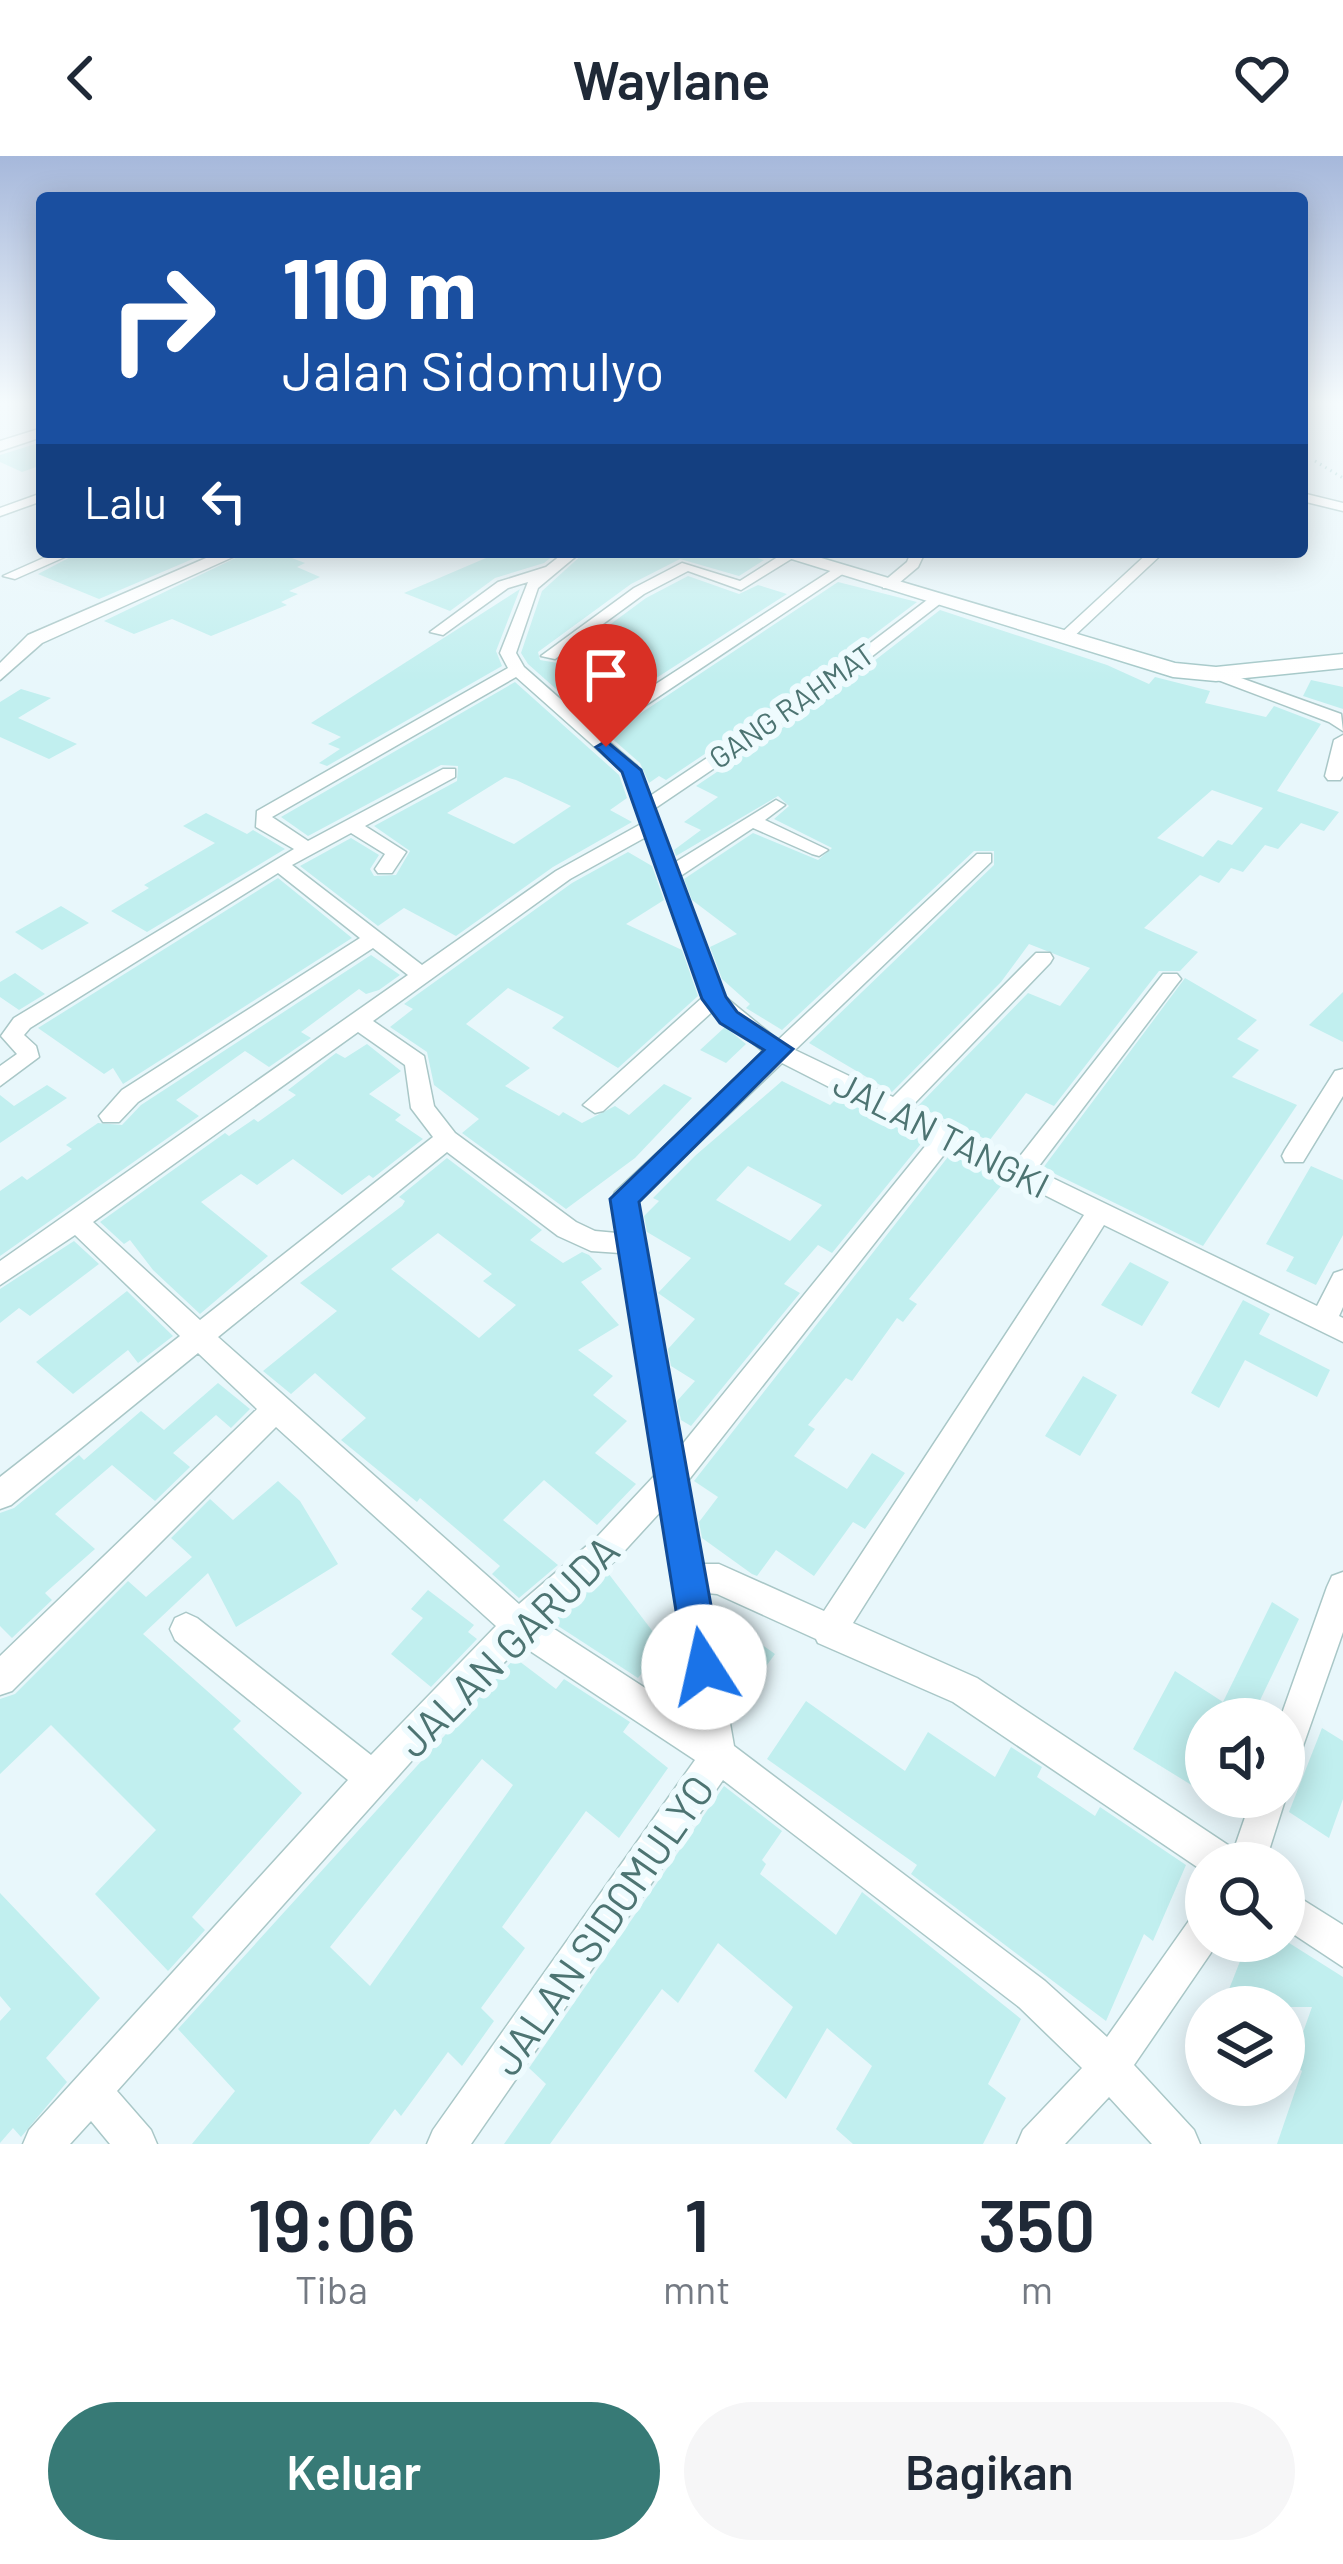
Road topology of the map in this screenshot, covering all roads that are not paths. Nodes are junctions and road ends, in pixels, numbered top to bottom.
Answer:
1 (1308, 498) edge
2 (36, 499) edge
3 (1343, 507) edge
4 (0, 512) edge
5 (54, 558) edge
6 (221, 558) edge
7 (565, 558) edge
8 (779, 558) edge
9 (797, 558) edge
10 (915, 558) edge
11 (1151, 558) edge
12 (547, 570) junction
13 (840, 571) junction
14 (10, 576) dead end
15 (888, 585) junction
16 (936, 600) junction
17 (438, 632) dead end
18 (1064, 638) junction
19 (10, 652) edge
20 (549, 656) dead end
21 (1343, 661) edge
22 (517, 670) junction
23 (0, 674) edge
24 (1216, 674) junction
25 (1343, 726) edge
26 (592, 733) junction
27 (1343, 740) edge
28 (449, 773) dead end
29 (1334, 776) dead end
30 (776, 805) dead end
31 (648, 817) junction
32 (754, 822) junction
33 (352, 826) junction
34 (308, 849) junction
35 (819, 850) dead end
36 (985, 858) dead end
37 (280, 864) junction
38 (385, 869) dead end
39 (671, 874) junction
40 (374, 938) junction
41 (1043, 958) dead end
42 (424, 977) junction
43 (1170, 979) dead end
44 (714, 999) junction
45 (359, 1022) junction
46 (780, 1049) junction
47 (1343, 1077) edge
48 (0, 1078) edge
49 (595, 1105) dead end
50 (896, 1109) junction
51 (111, 1116) dead end
52 (1319, 1117) junction
53 (1343, 1129) edge
54 (938, 1132) junction
55 (447, 1138) junction
56 (1294, 1156) dead end
57 (1020, 1173) junction
58 (1098, 1214) junction
59 (76, 1221) junction
60 (630, 1244) junction
61 (0, 1275) edge
62 (1343, 1280) edge
63 (1333, 1326) edge
64 (196, 1334) junction
65 (276, 1409) junction
66 (674, 1476) junction
67 (0, 1495) edge
68 (688, 1578) junction
69 (1343, 1587) edge
70 (518, 1625) junction
71 (186, 1629) dead end
72 (829, 1632) junction
73 (0, 1679) edge
74 (1304, 1698) edge
75 (719, 1756) junction
76 (373, 1778) junction
77 (1191, 1842) edge
78 (1305, 1921) edge
79 (1343, 1948) edge
80 (1185, 1958) edge
81 (1107, 2070) junction
82 (91, 2091) junction
83 (43, 2144) edge
84 (137, 2144) edge
85 (447, 2144) edge
86 (1037, 2144) edge
87 (1180, 2144) edge

1 - 3 street
2 - 4 street
5 - 14 street
6 - 19 street
7 - 12 street
8 - 20 street
9 - 13 main road
10 - 15 street
11 - 18 street
12 - 17 street
12 - 22 street
13 - 15 main road
13 - 26 street
15 - 16 main road
16 - 18 main road
16 - 31 street, GANG RAHMAT
18 - 24 main road
19 - 23 street
21 - 24 main road
22 - 26 street
22 - 34 street
24 - 25 street
26 - 31 street
27 - 29 street
28 - 33 street
30 - 32 street
31 - 39 street
31 - 42 street, GANG RAHMAT
32 - 35 street
32 - 39 street
33 - 34 street
33 - 38 street
34 - 37 street
36 - 46 street
37 - 40 street
37 - 48 street
39 - 44 street
40 - 42 street
40 - 51 street
41 - 50 street
42 - 45 street, GANG RAHMAT
43 - 57 street
44 - 46 street, JALAN TANGKI
44 - 49 street
45 - 55 street
45 - 59 street, GANG RAHMAT
46 - 50 street, JALAN TANGKI
46 - 60 street, JALAN SIDOMULYO
47 - 52 street
50 - 54 street, JALAN TANGKI
52 - 53 street
52 - 56 street
54 - 57 street, JALAN TANGKI
54 - 66 street, JALAN GARUDA
55 - 60 street
55 - 64 street
57 - 58 street, JALAN TANGKI
58 - 63 street, JALAN TANGKI
58 - 72 street
59 - 61 street, GANG RAHMAT
59 - 64 street
60 - 66 street, JALAN SIDOMULYO
62 - 63 street
64 - 65 street
64 - 67 street
65 - 70 street
65 - 73 street
66 - 68 street, JALAN SIDOMULYO
66 - 70 street, JALAN GARUDA
68 - 72 street
68 - 75 street, JALAN SIDOMULYO
69 - 74 street
70 - 75 street
70 - 76 street, JALAN GARUDA
71 - 76 street
72 - 77 street
75 - 81 street
75 - 85 street, JALAN SIDOMULYO
76 - 82 street, JALAN GARUDA
78 - 79 street
80 - 81 street
81 - 86 street
81 - 87 street
82 - 83 street, JALAN GARUDA
82 - 84 street

